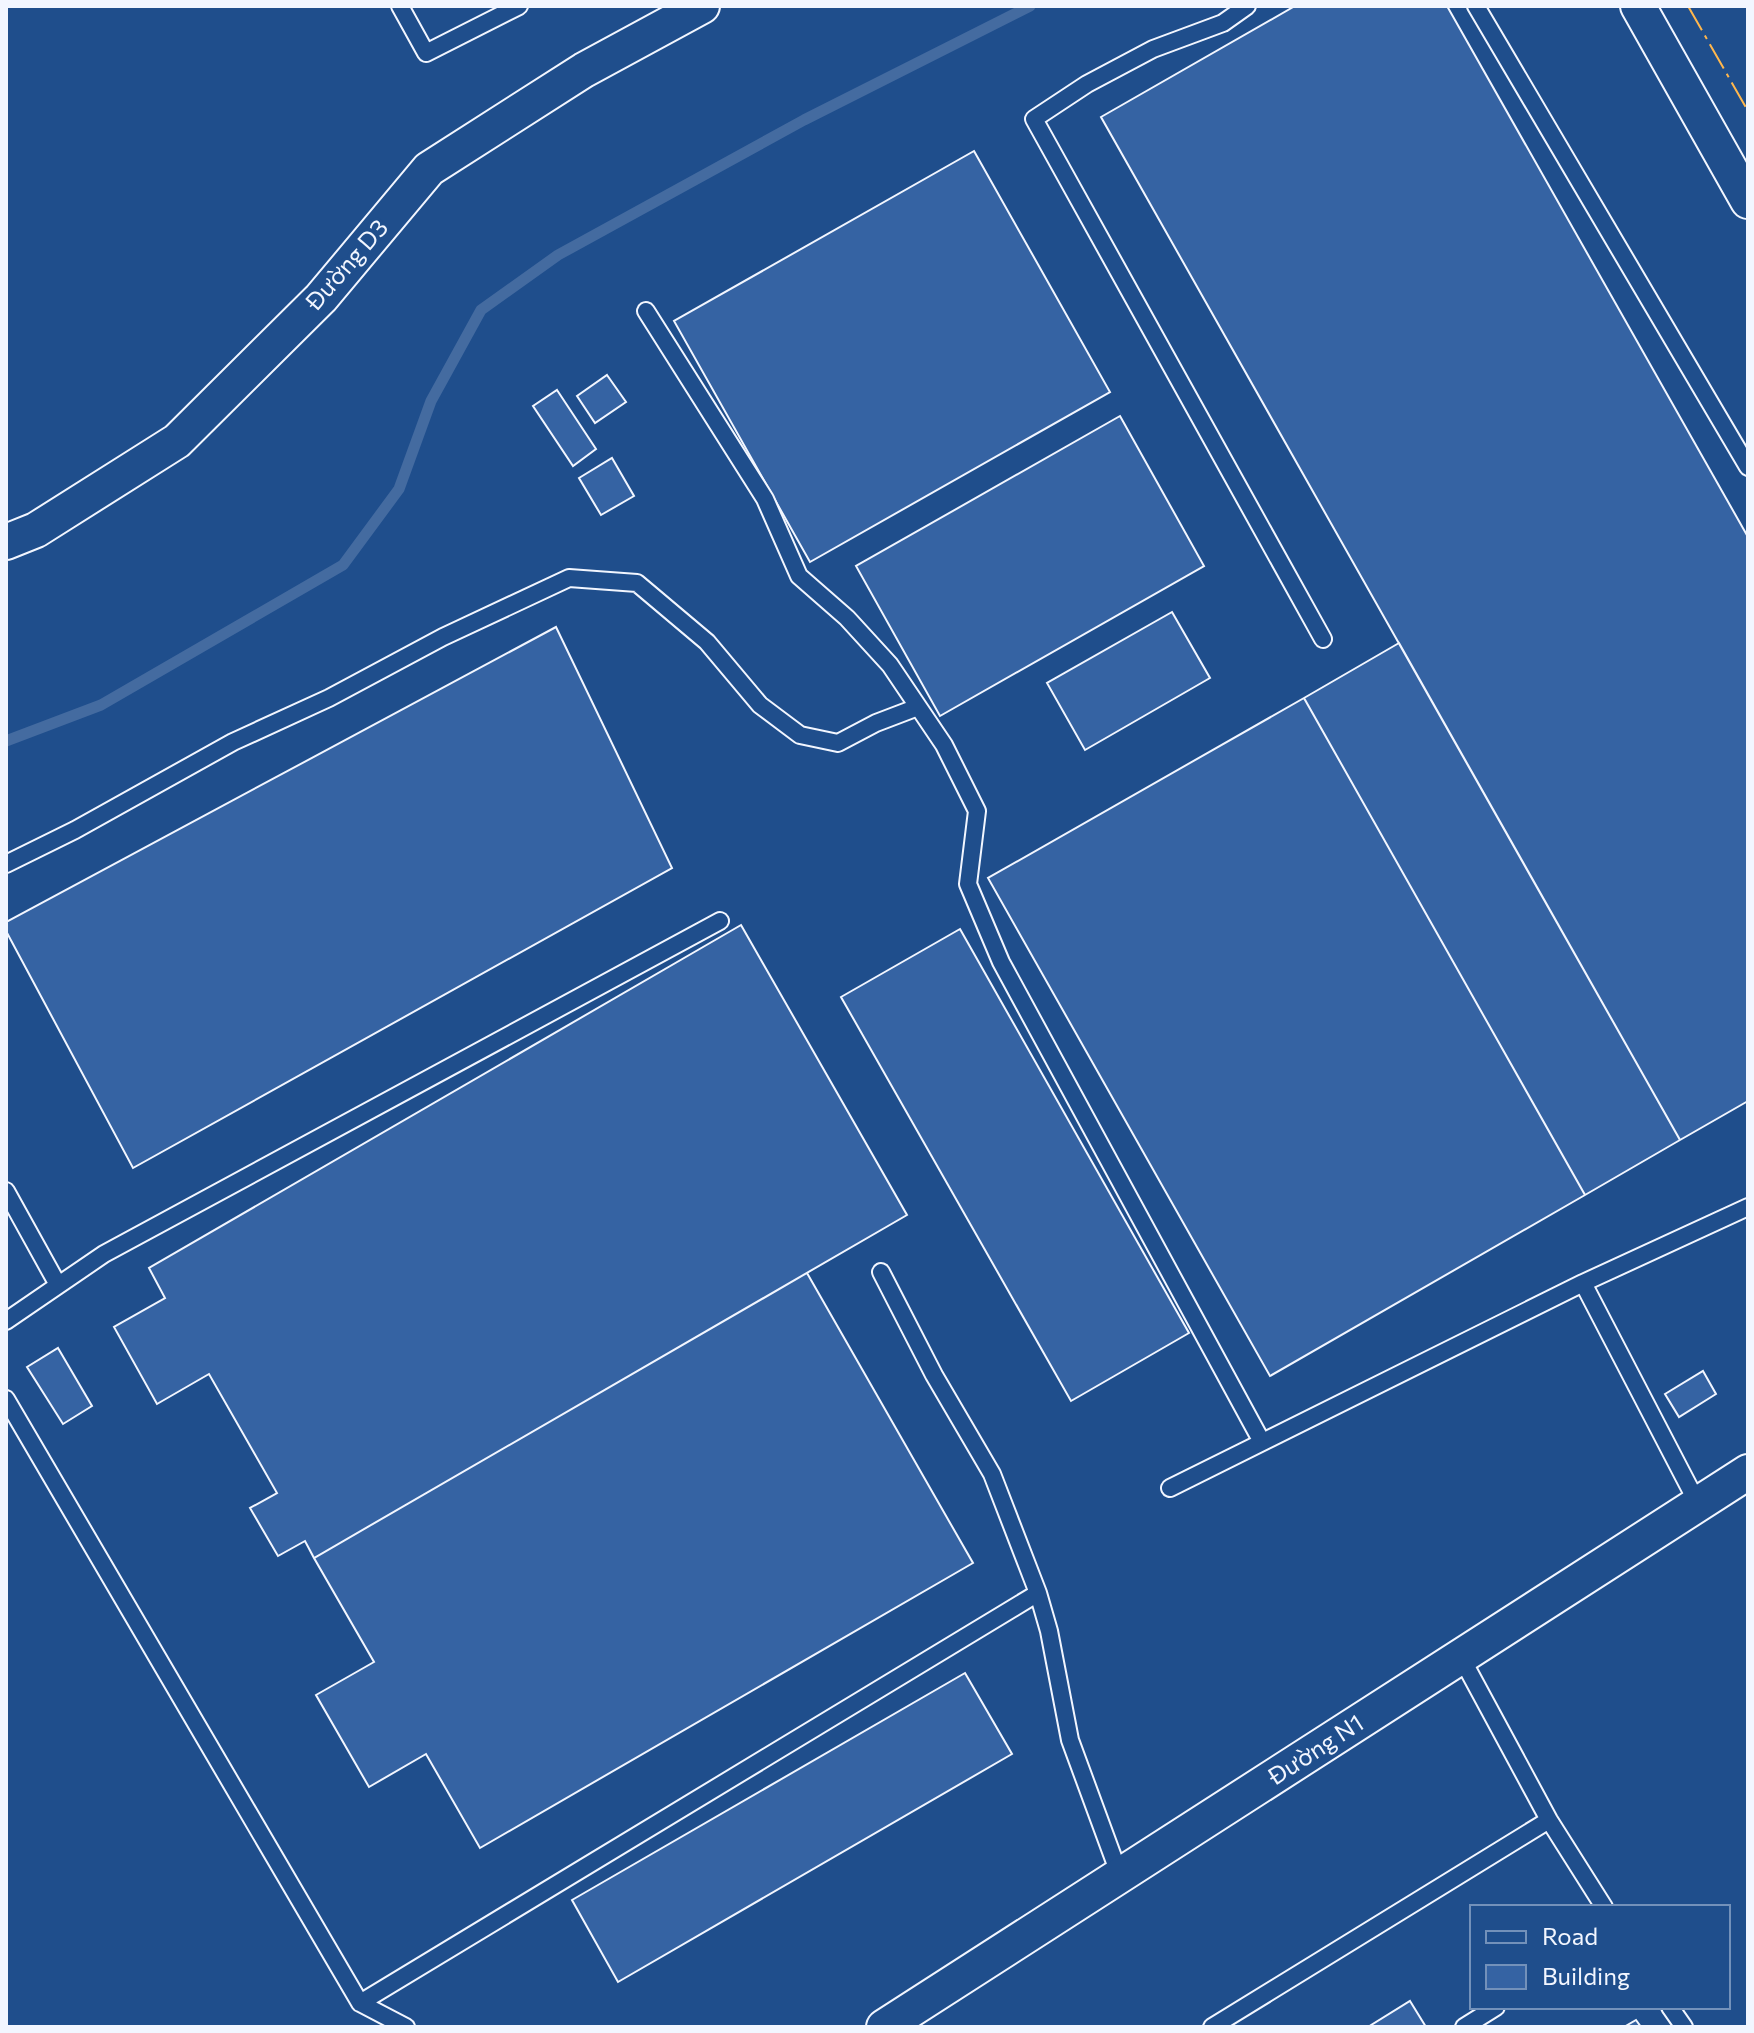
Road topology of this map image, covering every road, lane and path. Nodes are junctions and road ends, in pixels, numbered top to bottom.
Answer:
1 (400, 6) edge
2 (519, 6) edge
3 (702, 6) edge
4 (1247, 6) edge
5 (1476, 6) edge
6 (1638, 6) edge
7 (666, 14) edge
8 (1748, 201) edge
9 (646, 311) dead end
10 (1748, 467) edge
11 (6, 542) edge
12 (1323, 639) dead end
13 (918, 707) junction
14 (6, 864) edge
15 (720, 921) dead end
16 (6, 1191) edge
17 (1748, 1207) edge
18 (881, 1272) dead end
19 (1583, 1283) junction
20 (58, 1285) junction
21 (6, 1321) edge
22 (6, 1399) edge
23 (1262, 1442) junction
24 (1748, 1472) edge
25 (1170, 1488) dead end
26 (1698, 1504) junction
27 (1038, 1593) junction
28 (1461, 1657) junction
29 (1549, 1820) junction
30 (1120, 1876) junction
31 (1603, 1905) edge
32 (360, 2003) junction
33 (1493, 2009) edge
34 (1671, 2009) edge
35 (406, 2027) edge
36 (884, 2027) edge
37 (1212, 2027) edge
38 (1464, 2027) edge
39 (1684, 2027) edge

1 - 2 lane
3 - 7 street, Đường D3
4 - 12 lane
5 - 10 lane
6 - 8 street
7 - 11 street, Đường D3
9 - 13 lane
13 - 14 lane
13 - 23 lane
15 - 20 lane
16 - 20 lane
17 - 19 lane
18 - 27 lane
19 - 23 lane
19 - 26 lane
20 - 21 lane
22 - 32 lane
23 - 25 lane
24 - 26 street, Đường N1
26 - 28 street, Đường N1
27 - 30 lane
27 - 32 lane
28 - 29 lane
28 - 30 street, Đường N1
29 - 31 lane
29 - 37 lane
30 - 36 street, Đường N1
32 - 35 lane
33 - 38 lane
34 - 39 lane

